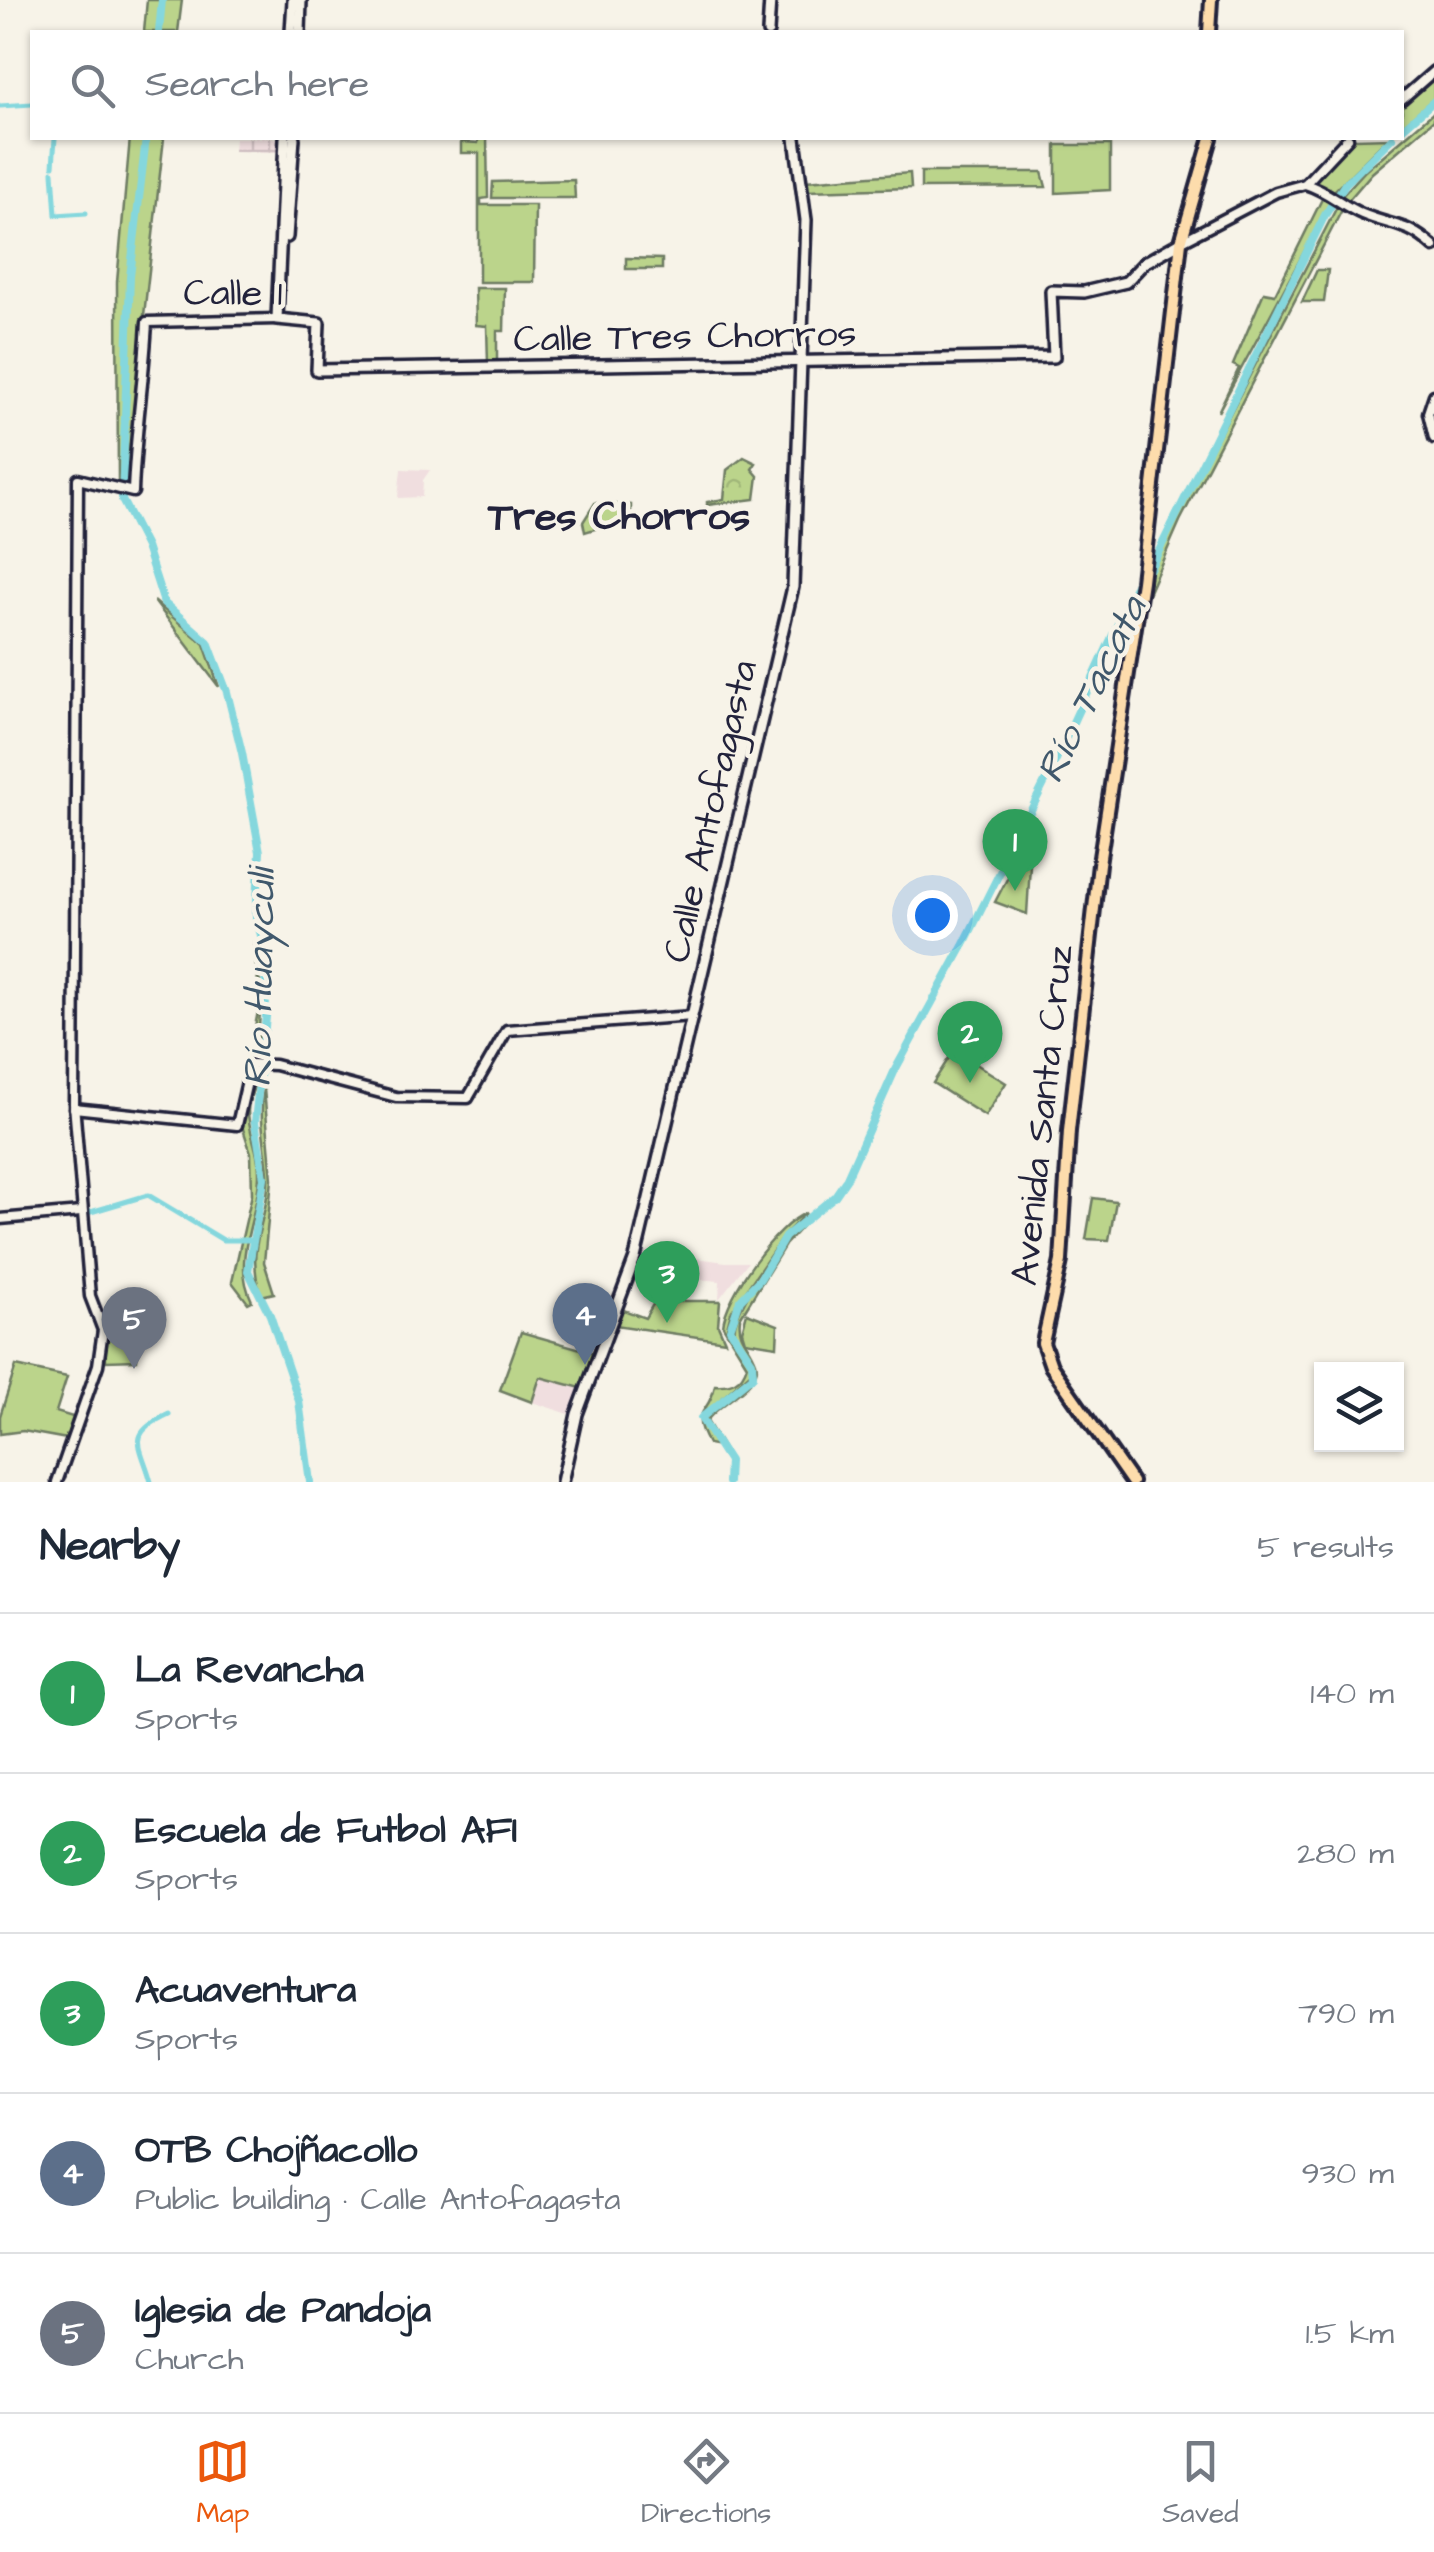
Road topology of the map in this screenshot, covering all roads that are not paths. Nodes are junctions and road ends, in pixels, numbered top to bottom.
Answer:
1 (293, 0) edge
2 (301, 0) edge
3 (770, 0) edge
4 (1210, 0) edge
5 (291, 30) edge
6 (300, 30) edge
7 (768, 30) edge
8 (1209, 30) edge
9 (1434, 71) edge
10 (1404, 96) edge
11 (285, 140) edge
12 (294, 140) edge
13 (796, 140) edge
14 (1209, 140) edge
15 (1346, 140) edge
16 (1305, 184) junction
17 (1182, 242) junction
18 (1434, 247) edge
19 (280, 320) junction
20 (799, 363) junction
21 (317, 370) joint
22 (1434, 395) edge
23 (1434, 438) edge
24 (692, 1016) junction
25 (74, 1108) junction
26 (81, 1212) junction
27 (0, 1219) edge
28 (1121, 1468) junction
29 (57, 1482) edge
30 (562, 1482) edge
31 (1120, 1482) edge
32 (1132, 1482) edge

1 - 5 main road
2 - 6 main road
3 - 7 main road
4 - 8 main road
9 - 10 street
11 - 19 main road
12 - 19 main road
13 - 20 main road, Calle Antofagasta
14 - 17 main road, Avenida Santa Cruz
15 - 16 street
16 - 17 street
16 - 18 street
17 - 20 main road, Calle Tres Chorros
17 - 28 main road, Avenida Santa Cruz
19 - 21 main road, Calle 1
19 - 25 street, Calle 1
20 - 21 main road, Calle Tres Chorros
20 - 24 main road, Calle Antofagasta
22 - 23 street
24 - 25 street
24 - 30 main road, Calle Antofagasta
25 - 26 street
26 - 27 street
26 - 29 street
28 - 31 street
28 - 32 main road, Avenida Santa Cruz

